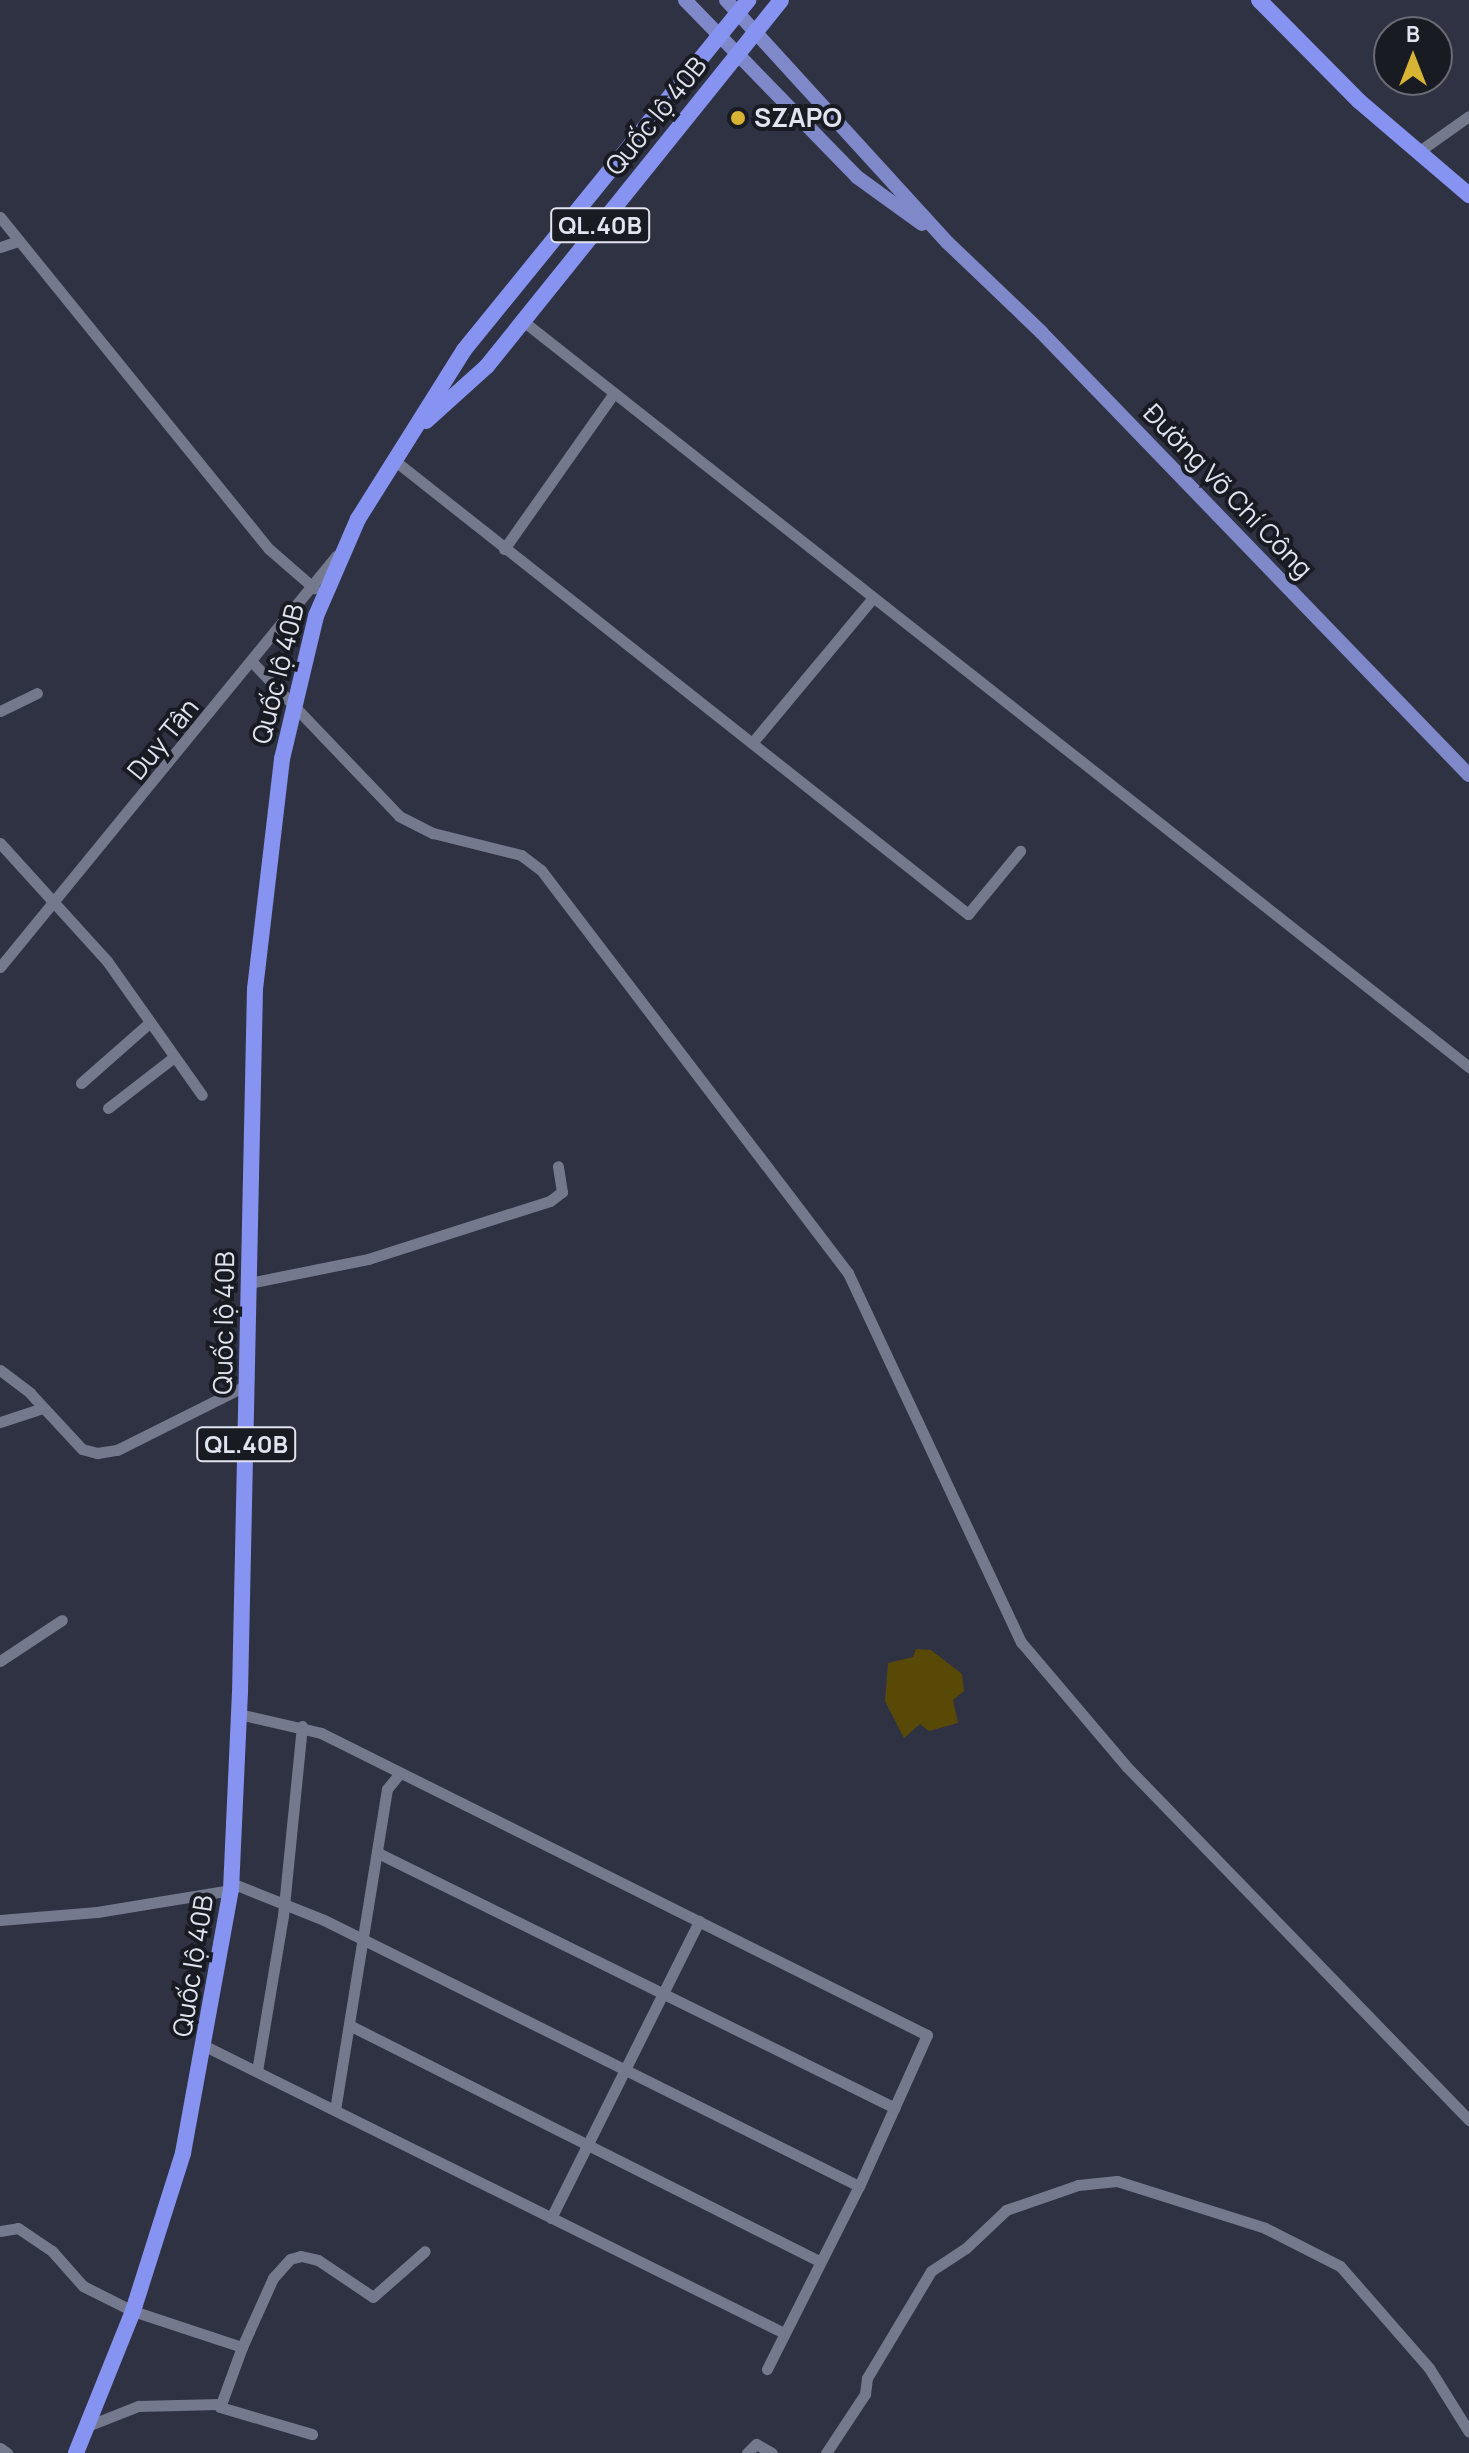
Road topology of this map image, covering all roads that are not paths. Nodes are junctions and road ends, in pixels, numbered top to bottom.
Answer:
1 (685, 0) edge
2 (781, 0) edge
3 (1259, 0) edge
4 (737, 4) edge
5 (755, 31) junction
6 (719, 36) junction
7 (736, 54) junction
8 (1469, 116) edge
9 (1418, 152) junction
10 (1469, 195) edge
11 (0, 217) edge
12 (19, 241) junction
13 (948, 243) junction
14 (0, 247) edge
15 (523, 321) junction
16 (614, 393) junction
17 (407, 439) junction
18 (394, 460) junction
19 (351, 533) junction
20 (504, 549) junction
21 (314, 588) junction
22 (873, 598) junction
23 (253, 663) junction
24 (37, 693) dead end
25 (293, 706) junction
26 (0, 711) edge
27 (752, 743) junction
28 (1469, 775) edge
29 (0, 843) edge
30 (1020, 851) dead end
31 (54, 903) junction
32 (0, 967) edge
33 (149, 1023) junction
34 (173, 1058) junction
35 (1469, 1067) edge
36 (81, 1083) dead end
37 (202, 1095) dead end
38 (108, 1108) dead end
39 (558, 1166) dead end
40 (249, 1283) junction
41 (0, 1370) edge
42 (247, 1385) junction
43 (43, 1408) junction
44 (0, 1422) edge
45 (62, 1620) dead end
46 (0, 1661) edge
47 (239, 1714) junction
48 (302, 1726) junction
49 (400, 1773) junction
50 (378, 1853) junction
51 (230, 1886) junction
52 (285, 1902) junction
53 (0, 1920) edge
54 (699, 1921) junction
55 (365, 1940) junction
56 (663, 1994) junction
57 (351, 2026) junction
58 (205, 2046) junction
59 (625, 2069) junction
60 (257, 2071) junction
61 (895, 2108) junction
62 (335, 2110) junction
63 (1469, 2120) edge
64 (587, 2146) junction
65 (859, 2186) junction
66 (551, 2218) junction
67 (0, 2231) edge
68 (425, 2251) dead end
69 (819, 2261) junction
70 (133, 2311) junction
71 (784, 2333) junction
72 (242, 2347) junction
73 (767, 2369) dead end
74 (219, 2404) junction
75 (90, 2425) junction
76 (1469, 2432) edge
77 (312, 2434) dead end
78 (0, 2448) edge
79 (7, 2453) edge
80 (76, 2453) edge
81 (747, 2453) edge
82 (772, 2453) edge
83 (826, 2453) edge

1 - 6 main road, Đường Võ Chí Công
2 - 5 highway, Quốc lộ 40B / QL.40B
3 - 9 highway
4 - 5 main road, Đường Võ Chí Công
4 - 6 highway, Quốc lộ 40B / QL.40B
5 - 7 highway, Quốc lộ 40B / QL.40B
5 - 13 main road, Đường Võ Chí Công
6 - 7 main road, Đường Võ Chí Công
6 - 17 highway, Quốc lộ 40B / QL.40B
7 - 13 main road, Đường Võ Chí Công
7 - 15 highway, Quốc lộ 40B / QL.40B
8 - 9 street
9 - 10 highway
11 - 12 street
12 - 14 street
12 - 21 street
13 - 28 main road, Đường Võ Chí Công
15 - 16 street
15 - 17 highway, Quốc lộ 40B / QL.40B
16 - 20 street
16 - 22 street
17 - 18 highway, Quốc lộ 40B / QL.40B
18 - 19 highway, Quốc lộ 40B / QL.40B
18 - 20 street
19 - 21 street, Duy Tân
19 - 25 highway, Quốc lộ 40B / QL.40B
20 - 27 street
21 - 23 street, Duy Tân
22 - 27 street
22 - 35 street
23 - 25 street
23 - 31 street, Duy Tân
24 - 26 street
25 - 40 highway, Quốc lộ 40B / QL.40B
25 - 63 street
27 - 30 street
29 - 31 street
31 - 32 street, Duy Tân
31 - 33 street
33 - 34 street
33 - 36 street
34 - 37 street
34 - 38 street
39 - 40 street
40 - 42 highway, Quốc lộ 40B / QL.40B
41 - 43 street
42 - 43 street
42 - 47 highway, Quốc lộ 40B / QL.40B
43 - 44 street
45 - 46 street
47 - 48 street
47 - 51 highway, Quốc lộ 40B / QL.40B
48 - 49 street
48 - 52 street
49 - 50 street
49 - 54 street
50 - 55 street
50 - 56 street
51 - 52 street
51 - 53 street
51 - 58 highway, Quốc lộ 40B / QL.40B
52 - 55 street
52 - 60 street
54 - 56 street
54 - 61 street
55 - 57 street
55 - 59 street
56 - 59 street
56 - 61 street
57 - 62 street
57 - 64 street
58 - 60 street
58 - 70 highway, Quốc lộ 40B / QL.40B
59 - 64 street
59 - 65 street
60 - 62 street
61 - 65 street
62 - 66 street
64 - 66 street
64 - 69 street
65 - 69 street
66 - 71 street
67 - 70 street
68 - 72 street
69 - 71 street
70 - 72 street
70 - 75 highway, Quốc lộ 40B / QL.40B
71 - 73 street
72 - 74 street
74 - 75 street
74 - 77 street
75 - 80 highway, Quốc lộ 40B / QL.40B
76 - 83 street
78 - 79 street
81 - 82 street

